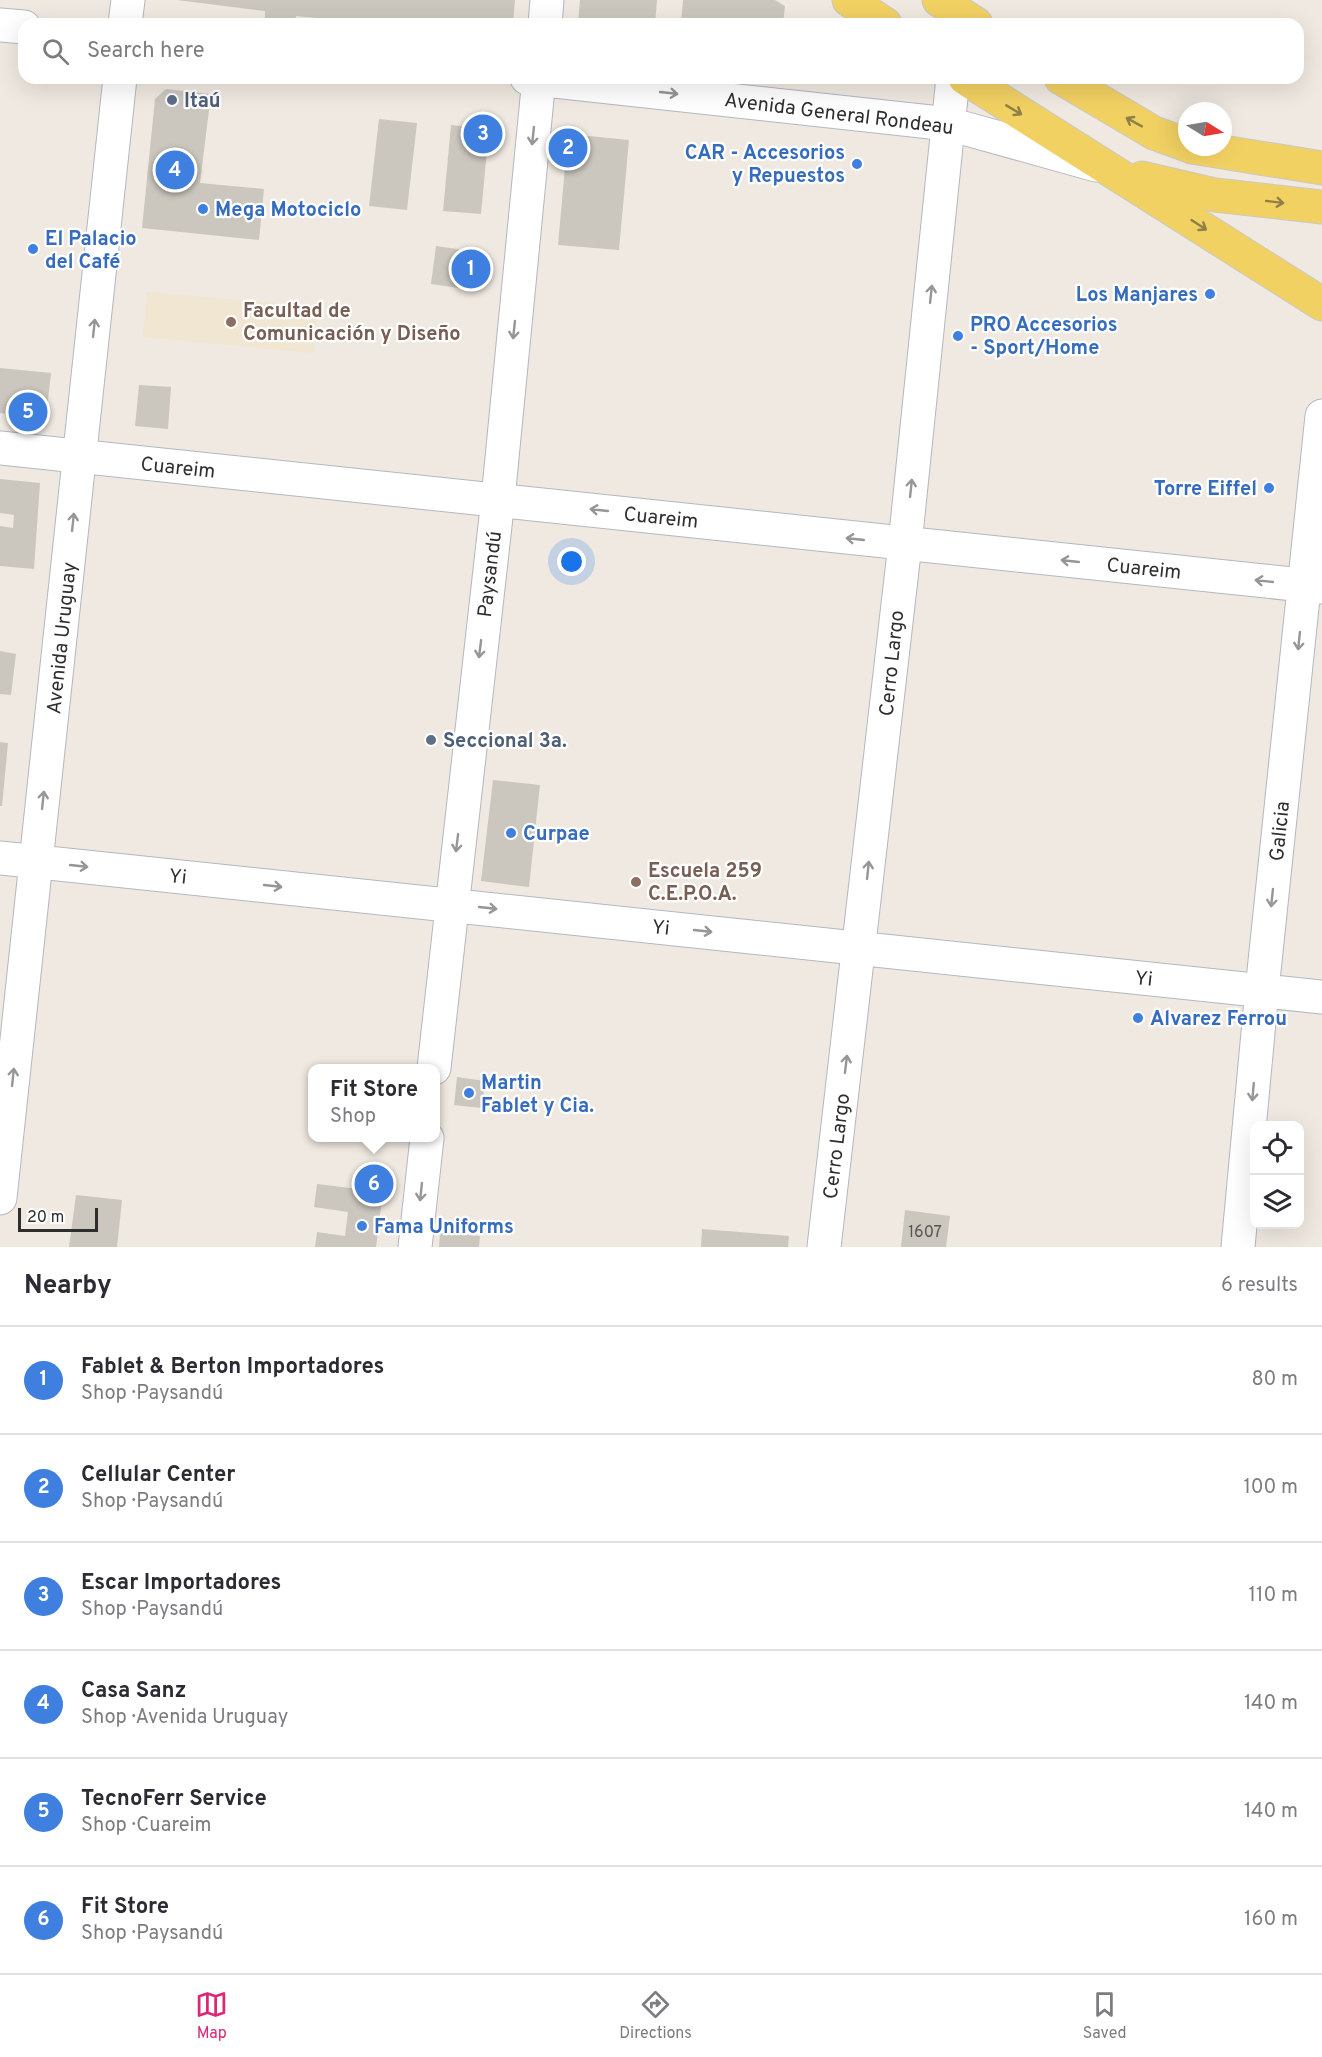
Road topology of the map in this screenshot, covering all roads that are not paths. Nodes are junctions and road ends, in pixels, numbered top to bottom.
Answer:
1 (128, 0) edge
2 (547, 0) edge
3 (849, 0) edge
4 (126, 18) edge
5 (546, 18) edge
6 (876, 18) edge
7 (0, 24) edge
8 (18, 26) edge
9 (119, 84) edge
10 (534, 84) edge
11 (589, 84) edge
12 (952, 84) edge
13 (975, 84) edge
14 (1071, 84) edge
15 (949, 124) junction
16 (1178, 142) edge
17 (1232, 153) edge
18 (1322, 168) edge
19 (1115, 170) junction
20 (1322, 207) edge
21 (1322, 304) edge
22 (1322, 416) edge
23 (0, 448) edge
24 (80, 458) junction
25 (498, 499) junction
26 (905, 544) junction
27 (1313, 586) edge
28 (0, 858) edge
29 (37, 862) junction
30 (450, 904) junction
31 (859, 948) junction
32 (1262, 990) junction
33 (1322, 997) edge
34 (434, 1064) edge
35 (426, 1142) edge
36 (0, 1198) edge
37 (415, 1247) edge
38 (824, 1247) edge
39 (1238, 1247) edge

1 - 4 street
2 - 5 street
3 - 6 main road
7 - 8 street
24 -> 9 street, Avenida Uruguay
10 -> 25 street, Paysandú
11 -> 15 street, Avenida General Rondeau
12 - 15 street, Cerro Largo
13 -> 19 main road
16 -> 14 main road
15 - 19 street, Avenida General Rondeau
26 -> 15 street, Cerro Largo
17 - 18 main road
19 -> 20 main road, Avenida General Rondeau
19 -> 21 main road
22 - 27 street, Galicia
23 - 24 street, Cuareim
24 - 25 street, Cuareim
29 -> 24 street, Avenida Uruguay
26 -> 25 street, Cuareim
25 -> 30 street, Paysandú
27 -> 26 street, Cuareim
31 -> 26 street, Cerro Largo
27 -> 32 street, Galicia
28 - 29 street, Yi
29 -> 30 street, Yi
36 -> 29 street, Avenida Uruguay
30 -> 31 street, Yi
30 - 34 street, Paysandú
31 - 32 street, Yi
38 -> 31 street, Cerro Largo
32 - 33 street, Yi
32 -> 39 street, Galicia
35 -> 37 street

